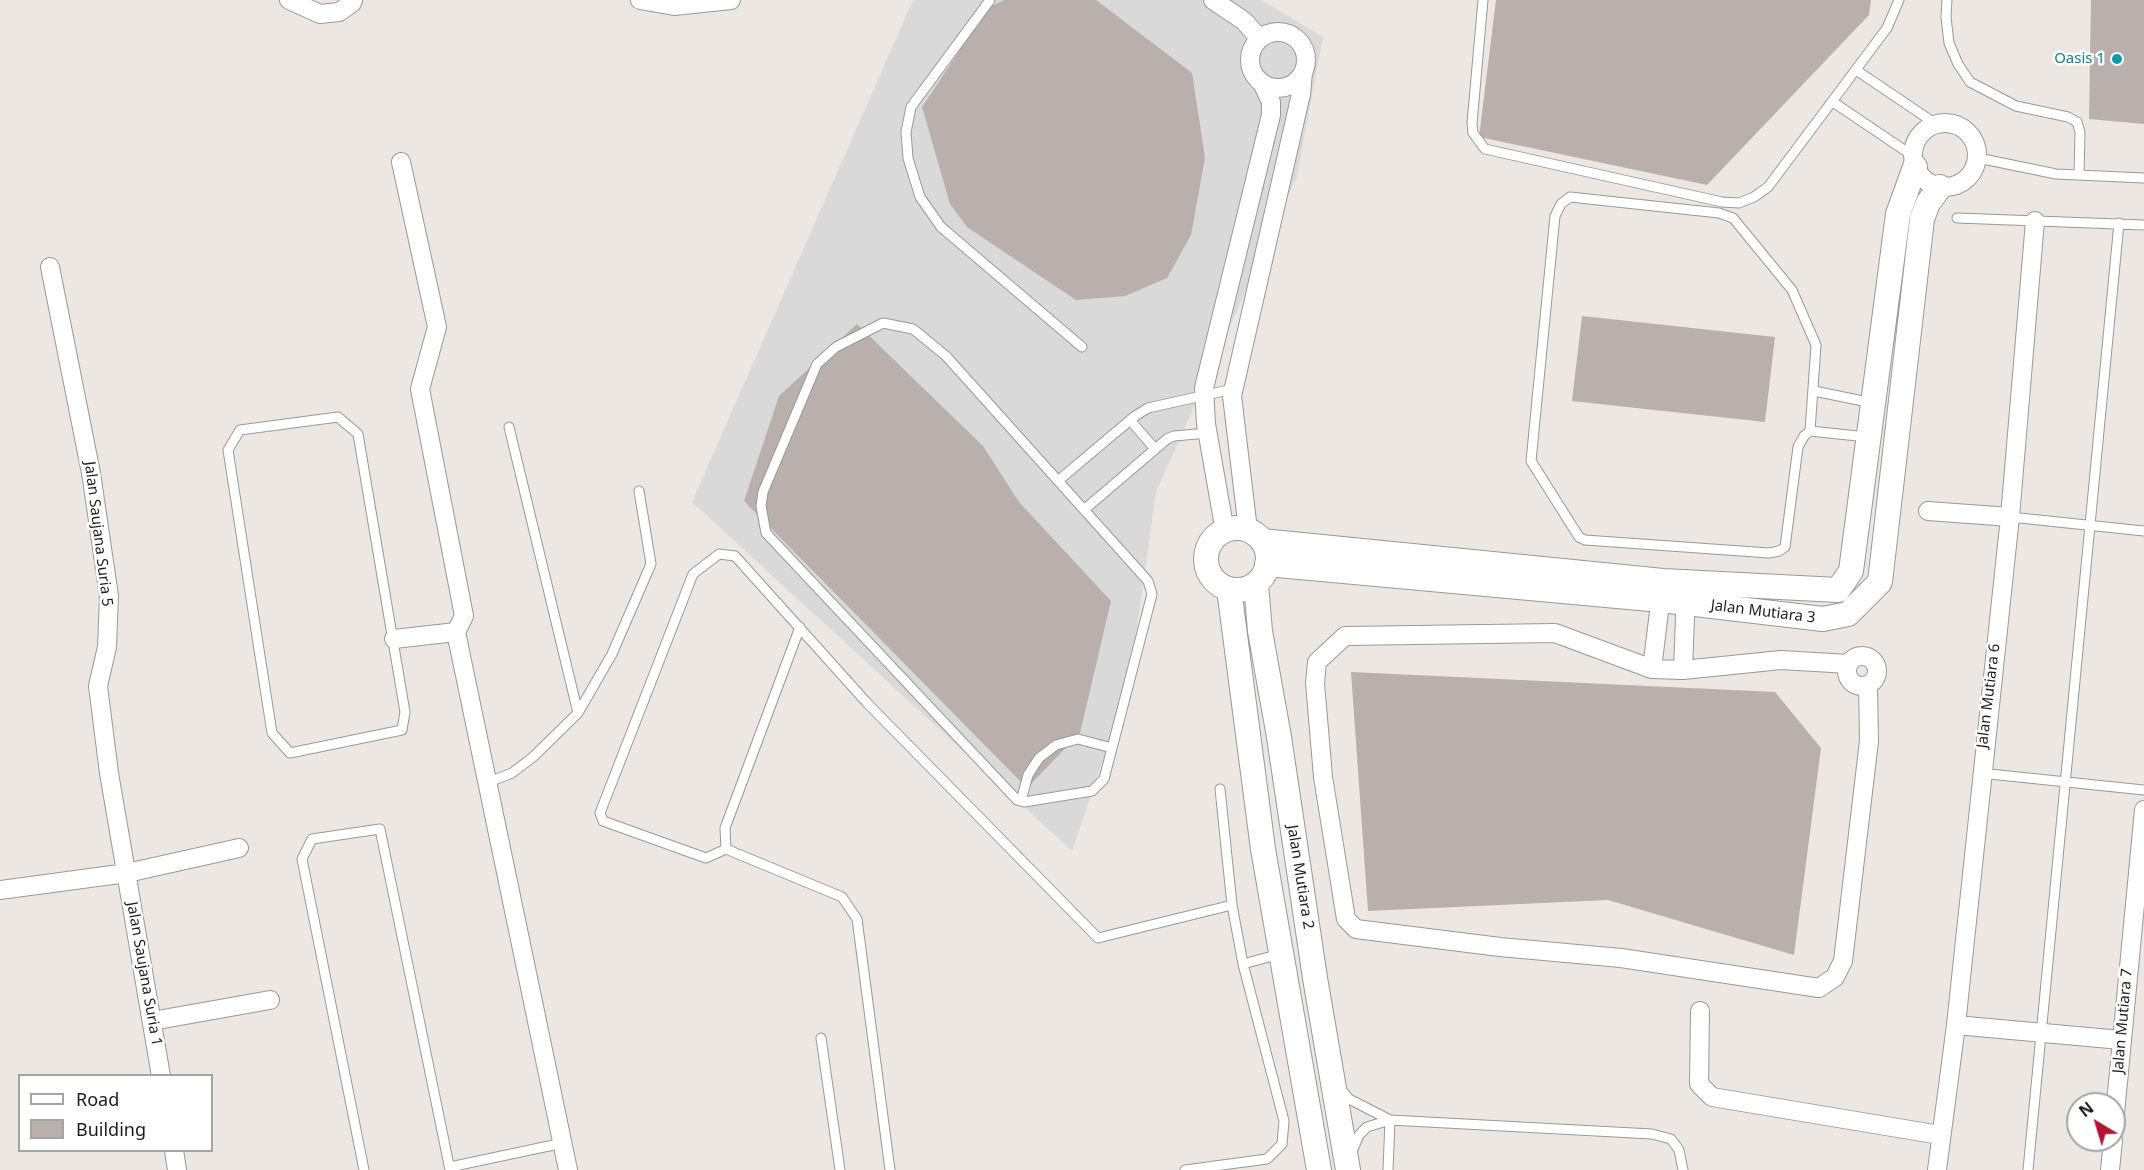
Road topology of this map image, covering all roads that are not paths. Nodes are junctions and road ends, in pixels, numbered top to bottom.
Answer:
1 (289, 0) edge
2 (353, 0) edge
3 (640, 0) edge
4 (731, 0) edge
5 (990, 0) edge
6 (1213, 0) edge
7 (1483, 0) edge
8 (1899, 0) edge
9 (1947, 0) edge
10 (1259, 38) junction
11 (1857, 70) junction
12 (1303, 73) junction
13 (1262, 83) junction
14 (1833, 102) junction
15 (1936, 124) junction
16 (1978, 158) junction
17 (1914, 161) junction
18 (401, 162) dead end
19 (2079, 175) junction
20 (2144, 178) edge
21 (1940, 188) junction
22 (1957, 218) dead end
23 (2035, 221) junction
24 (2119, 223) junction
25 (2144, 225) edge
26 (50, 267) dead end
27 (1082, 347) dead end
28 (1233, 389) junction
29 (1814, 391) junction
30 (1204, 396) junction
31 (1874, 403) junction
32 (1130, 420) junction
33 (509, 427) dead end
34 (1810, 431) junction
35 (1208, 433) junction
36 (1870, 437) junction
37 (1155, 449) junction
38 (1059, 480) junction
39 (639, 491) dead end
40 (1085, 509) junction
41 (1928, 511) dead end
42 (2010, 517) junction
43 (2090, 526) junction
44 (2144, 531) edge
45 (1252, 550) junction
46 (1229, 589) junction
47 (1674, 591) junction
48 (800, 627) junction
49 (456, 632) junction
50 (393, 639) junction
51 (1652, 669) junction
52 (1683, 670) junction
53 (578, 713) junction
54 (1112, 748) junction
55 (1980, 773) junction
56 (489, 782) junction
57 (2064, 782) junction
58 (1220, 789) dead end
59 (2144, 790) edge
60 (1021, 801) junction
61 (2144, 810) edge
62 (239, 848) dead end
63 (726, 849) junction
64 (127, 873) junction
65 (0, 890) edge
66 (1232, 904) junction
67 (1282, 953) junction
68 (1243, 964) junction
69 (270, 1000) dead end
70 (1700, 1011) dead end
71 (152, 1021) junction
72 (1956, 1025) junction
73 (2042, 1034) junction
74 (821, 1038) dead end
75 (2121, 1040) junction
76 (1329, 1064) junction
77 (161, 1074) edge
78 (2117, 1092) edge
79 (1390, 1120) junction
80 (1940, 1136) junction
81 (563, 1143) junction
82 (174, 1152) edge
83 (2112, 1152) edge
84 (450, 1168) edge
85 (1348, 1169) edge
86 (177, 1170) edge
87 (364, 1170) edge
88 (568, 1170) edge
89 (840, 1170) edge
90 (890, 1170) edge
91 (1185, 1170) edge
92 (1319, 1170) edge
93 (1388, 1170) edge
94 (1683, 1170) edge
95 (1936, 1170) edge
96 (2028, 1170) edge
97 (2110, 1170) edge

1 - 2 street
3 - 4 street
5 - 27 lane
6 - 10 street
7 - 14 lane
8 - 11 lane
9 - 19 lane
10 - 12 street
10 - 13 street
11 - 14 lane
11 - 15 lane
12 - 13 street
12 - 28 street
13 - 30 street
14 - 17 lane
15 - 16 street
15 - 17 street
16 - 19 lane
16 - 21 street
17 - 21 street
17 - 31 street, Jalan Mutiara 3
18 - 49 street
19 - 20 lane
21 - 47 street, Jalan Mutiara 3
22 - 23 lane
23 - 24 lane
23 - 42 street, Jalan Mutiara 6
24 - 25 lane
24 - 43 lane
26 - 64 street, Jalan Saujana Suria 5
28 - 30 lane
28 - 45 street
29 - 31 lane
29 - 34 lane
29 - 34 lane
30 - 32 lane
30 - 35 street
31 - 36 street, Jalan Mutiara 3
32 - 37 lane
32 - 38 lane
33 - 53 lane
34 - 36 lane
35 - 37 lane
35 - 45 street
36 - 47 street, Jalan Mutiara 3
37 - 40 lane
38 - 40 lane
38 - 60 lane
39 - 53 lane
40 - 54 lane
41 - 42 street
42 - 43 lane
42 - 55 street, Jalan Mutiara 6
43 - 44 lane
43 - 57 lane
45 - 46 street, Jalan Mutiara 3
45 - 46 street
45 - 47 street, Jalan Mutiara 3
45 - 76 street, Jalan Mutiara 2
46 - 67 street, Jalan Mutiara 2
47 - 51 street
47 - 52 street
48 - 63 lane
48 - 63 lane
48 - 66 lane
49 - 50 street
49 - 56 street
50 - 50 lane
51 - 52 street
51 - 52 street
53 - 56 lane
54 - 60 lane
54 - 60 lane
55 - 57 lane
55 - 72 street, Jalan Mutiara 6
56 - 81 street
57 - 59 lane
57 - 73 lane
58 - 66 lane
61 - 75 street, Jalan Mutiara 7
62 - 64 street
63 - 90 lane
64 - 65 street
64 - 71 street, Jalan Saujana Suria 1
66 - 68 lane
67 - 68 lane
67 - 92 street, Jalan Mutiara 2
68 - 91 lane
69 - 71 street
70 - 80 street
71 - 77 street, Jalan Saujana Suria 1
72 - 73 street
72 - 80 street, Jalan Mutiara 6
73 - 75 street
73 - 96 lane
74 - 89 lane
75 - 78 street, Jalan Mutiara 7
76 - 79 lane
76 - 85 street, Jalan Mutiara 2
79 - 85 lane
79 - 93 lane
79 - 94 lane
80 - 95 street, Jalan Mutiara 6
81 - 84 lane
81 - 88 street
82 - 86 street
83 - 97 street
84 - 87 lane

